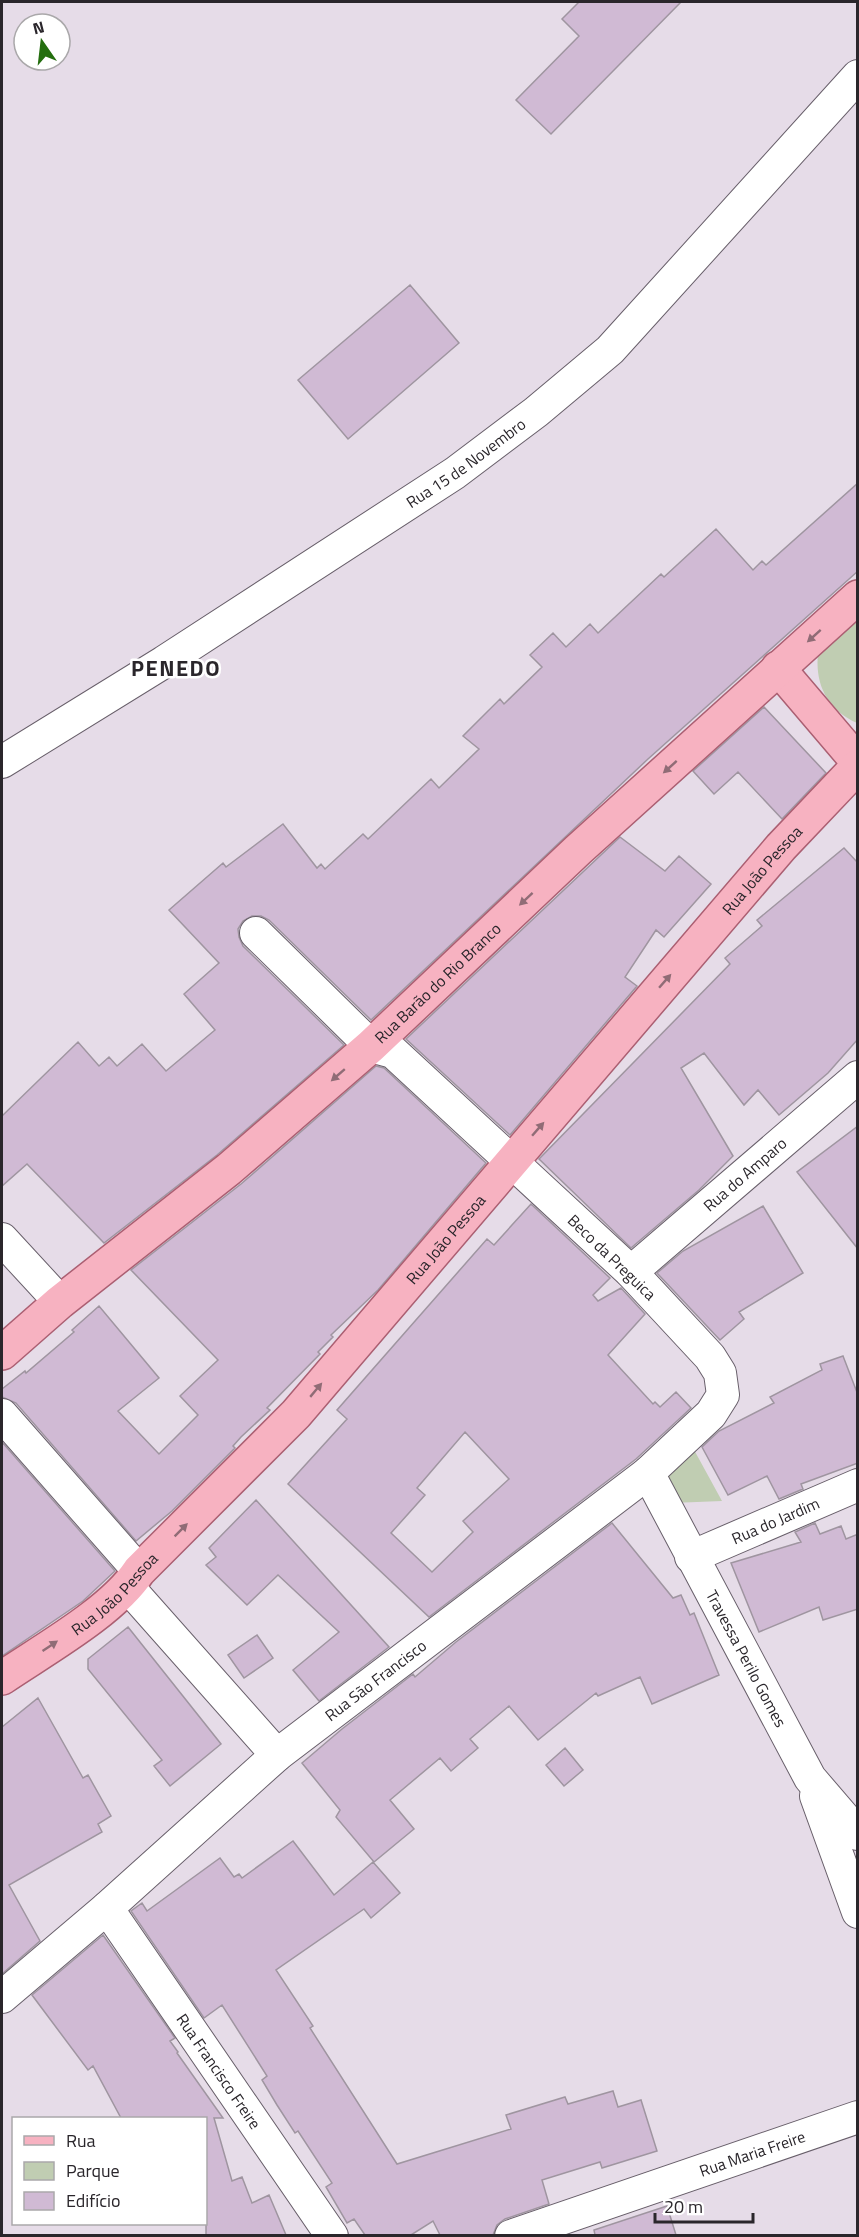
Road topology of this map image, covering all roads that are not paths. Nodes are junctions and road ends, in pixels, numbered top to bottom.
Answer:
1 (858, 76) edge
2 (858, 597) edge
3 (778, 668) junction
4 (2, 762) edge
5 (858, 764) edge
6 (256, 933) dead end
7 (371, 1046) junction
8 (858, 1077) edge
9 (511, 1161) junction
10 (2, 1239) edge
11 (631, 1272) junction
12 (60, 1302) junction
13 (2, 1353) edge
14 (710, 1357) joint
15 (2, 1415) edge
16 (648, 1473) junction
17 (858, 1485) edge
18 (691, 1557) junction
19 (134, 1579) junction
20 (2, 1678) edge
21 (277, 1755) junction
22 (810, 1778) junction
23 (858, 1834) edge
24 (107, 1908) junction
25 (858, 1911) edge
26 (2, 1997) edge
27 (858, 2116) edge
28 (333, 2235) edge
29 (511, 2235) edge

1 - 4 street, Rua 15 de Novembro
2 -> 3 main road, Rua Barão do Rio Branco
3 - 5 main road
3 -> 7 main road, Rua Barão do Rio Branco
9 -> 5 main road, Rua João Pessoa
6 - 7 street
7 - 9 street, Beco da Preguica
7 -> 12 main road, Rua Barão do Rio Branco
8 - 11 street, Rua do Amparo
9 - 11 street, Beco da Preguica
19 -> 9 main road, Rua João Pessoa
10 - 12 street
11 - 14 street, Beco da Preguica
12 - 13 main road, Rua Barão do Rio Branco
14 - 16 street, Rua São Francisco
15 - 19 street
16 - 18 street, Travessa Perilo Gomes
16 - 21 street, Rua São Francisco
17 - 18 street, Rua do Jardim
18 - 22 street, Travessa Perilo Gomes
20 -> 19 main road, Rua João Pessoa
19 - 21 street
21 - 24 street, Rua São Francisco
22 - 23 street, Travessa Perilo Gomes
22 - 25 street
24 - 26 street, Rua São Francisco
24 - 28 street, Rua Francisco Freire
27 - 29 street, Rua Maria Freire

